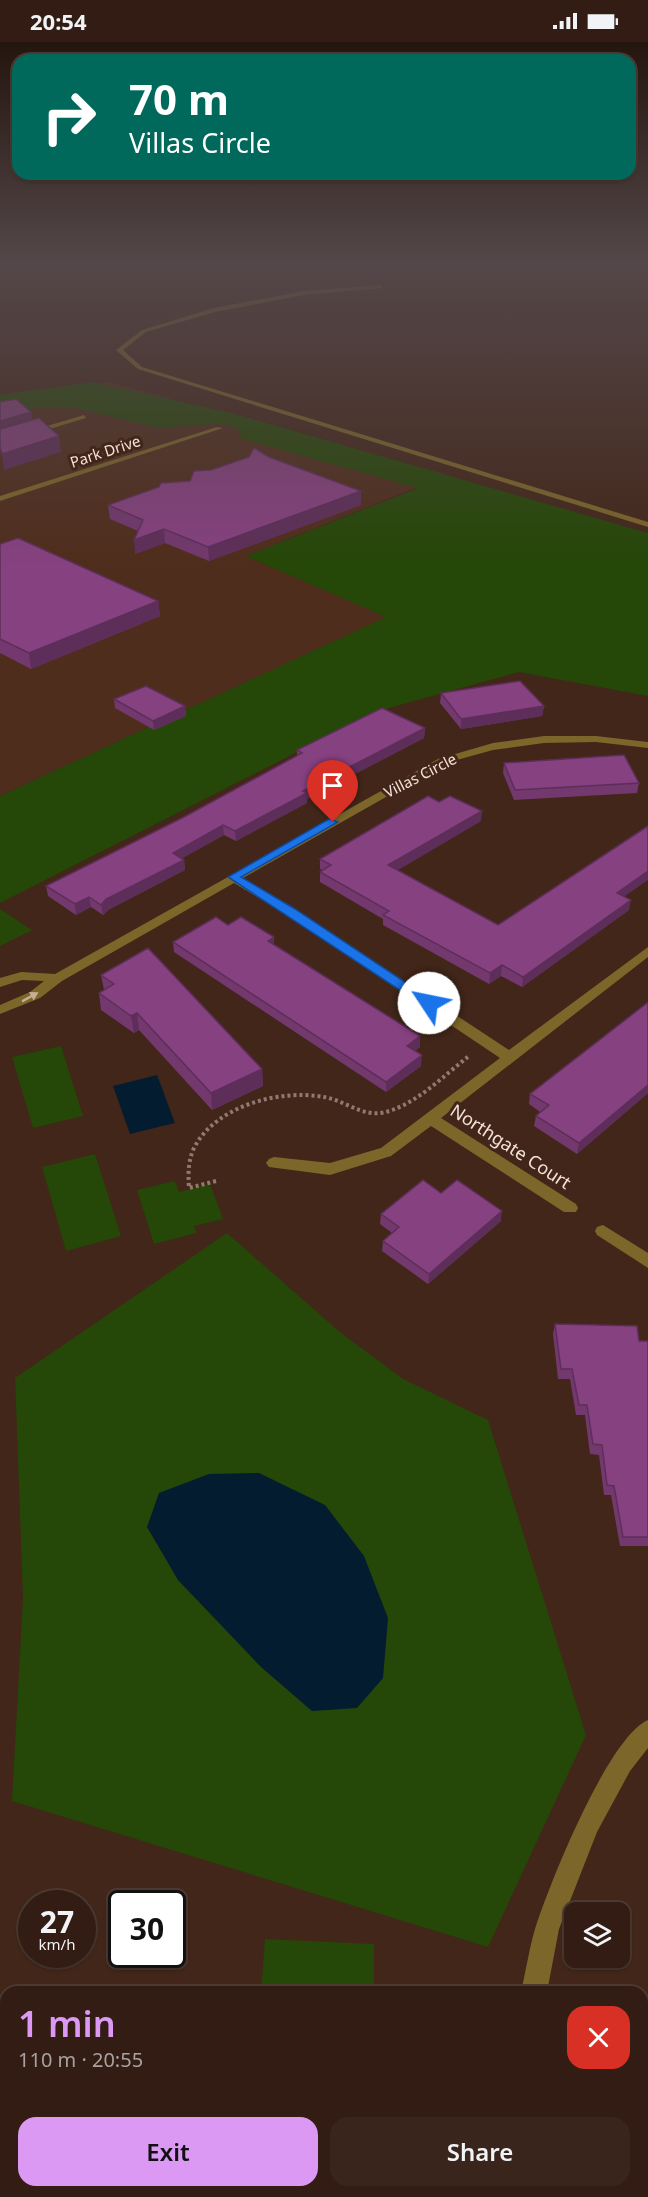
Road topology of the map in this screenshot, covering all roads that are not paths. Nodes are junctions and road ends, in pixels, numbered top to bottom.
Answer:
1 (136, 365) edge
2 (84, 417) dead end
3 (219, 428) dead end
4 (0, 442) edge
5 (0, 499) edge
6 (648, 525) edge
7 (648, 745) edge
8 (233, 877) junction
9 (648, 951) edge
10 (57, 978) junction
11 (0, 983) edge
12 (0, 1010) edge
13 (509, 1057) junction
14 (430, 1118) junction
15 (274, 1163) dead end
16 (570, 1208) dead end
17 (603, 1231) dead end
18 (648, 1261) edge
19 (648, 1731) edge
20 (535, 1986) edge

1 - 6 street
2 - 4 street
3 - 5 street, Park Drive
7 - 8 street, Villas Circle
8 - 10 street, Villas Circle
8 - 13 street
9 - 13 street
10 - 11 street
12 -> 10 street, Villas Circle
13 - 14 street
14 - 15 street
14 - 16 street, Northgate Court
17 - 18 street
19 - 20 street

